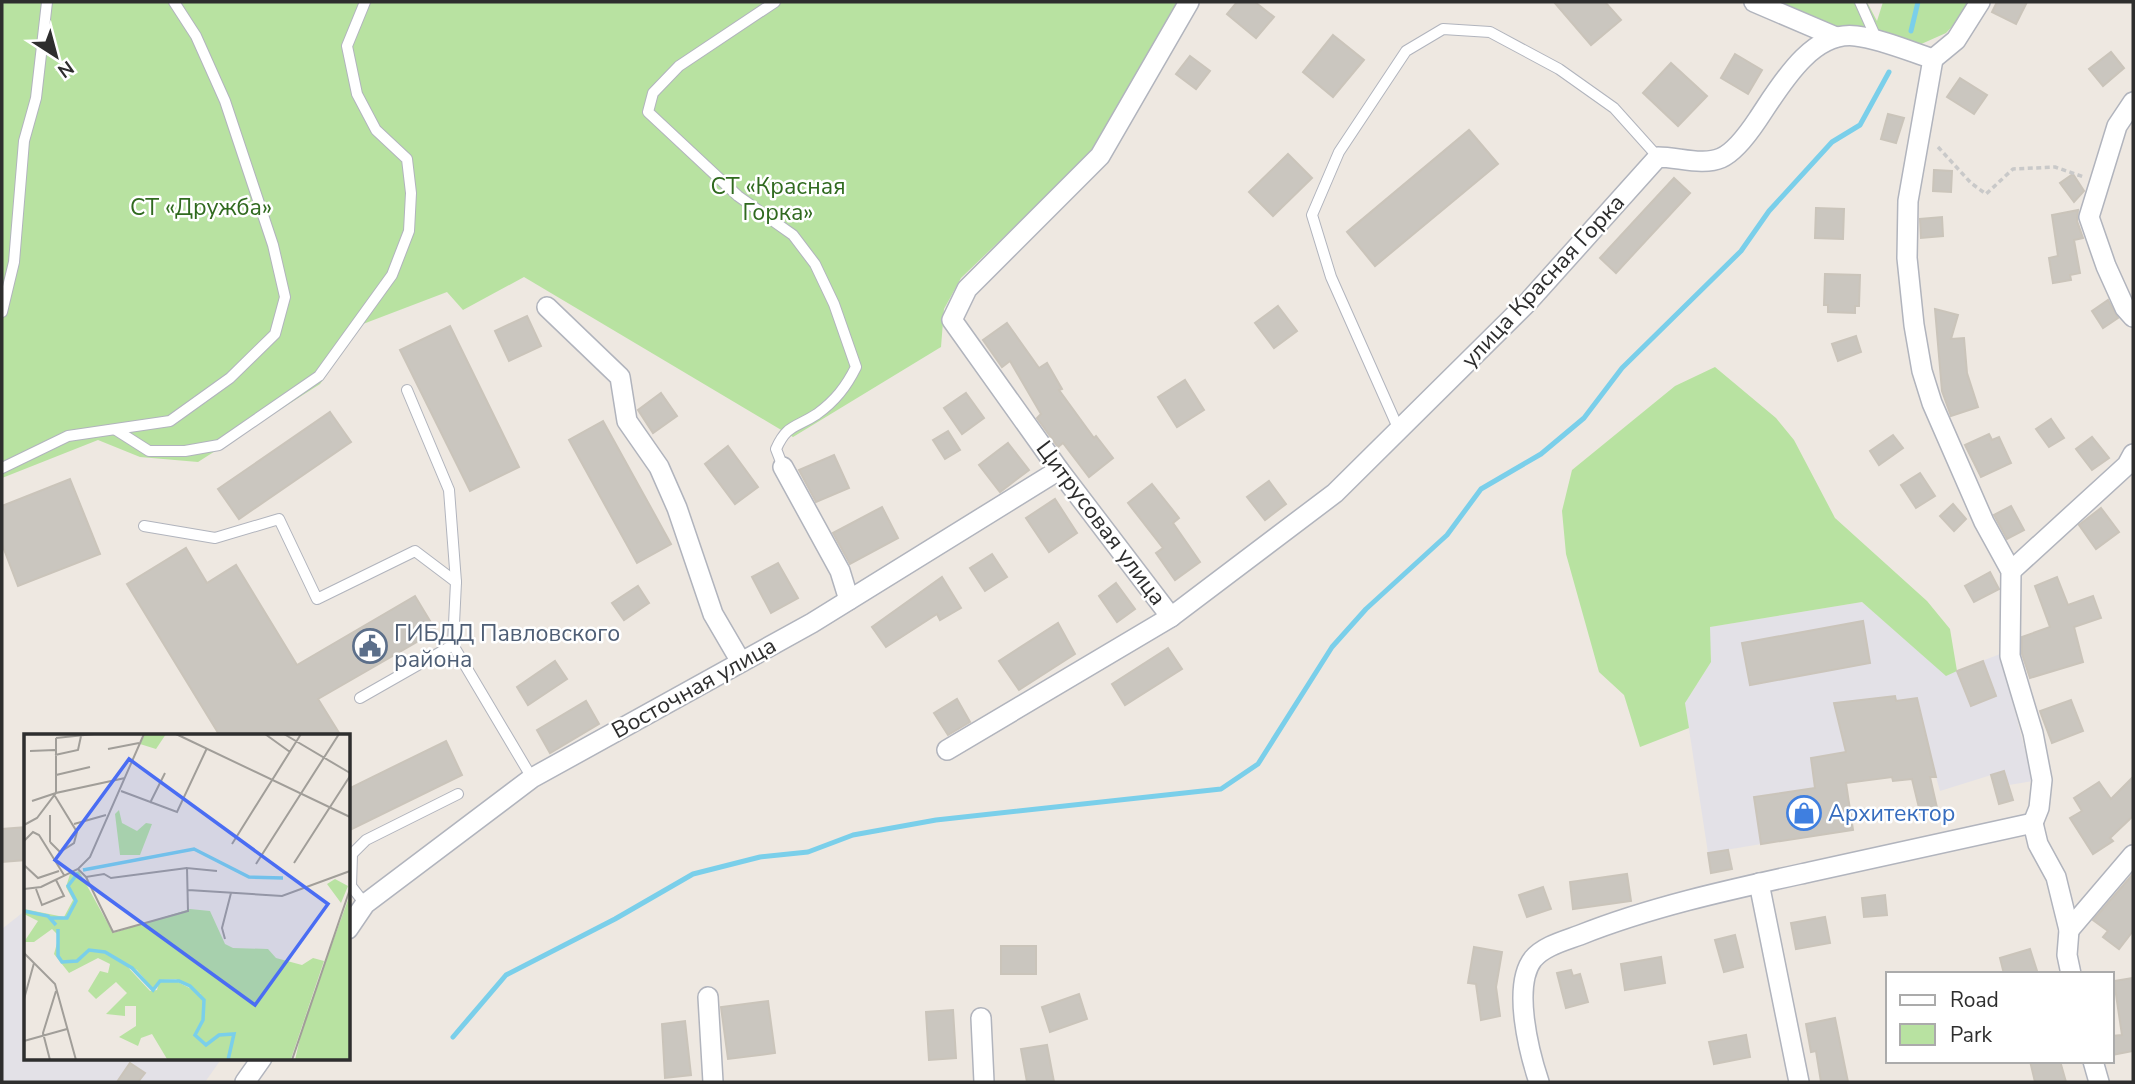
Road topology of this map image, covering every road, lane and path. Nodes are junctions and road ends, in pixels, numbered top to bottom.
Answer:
1 (47, 2) edge
2 (174, 2) edge
3 (365, 2) edge
4 (775, 2) edge
5 (1189, 2) edge
6 (1754, 2) edge
7 (1860, 2) edge
8 (1980, 2) edge
9 (1836, 37) junction
10 (1878, 42) junction
11 (1933, 59) junction
12 (2133, 102) edge
13 (1920, 131) junction
14 (1658, 157) junction
15 (2099, 182) junction
16 (547, 307) dead end
17 (2, 312) edge
18 (2133, 317) edge
19 (407, 390) dead end
20 (116, 430) junction
21 (1399, 430) junction
22 (2133, 454) edge
23 (783, 467) joint
24 (2, 468) edge
25 (1059, 470) junction
26 (144, 526) dead end
27 (2011, 571) junction
28 (456, 582) junction
29 (849, 600) junction
30 (1171, 617) junction
31 (453, 645) junction
32 (741, 662) junction
33 (360, 698) dead end
34 (947, 750) dead end
35 (532, 778) junction
36 (458, 794) dead end
37 (2033, 823) junction
38 (2133, 855) edge
39 (1759, 883) junction
40 (365, 904) junction
41 (350, 926) edge
42 (2069, 930) junction
43 (2071, 972) edge
44 (708, 997) dead end
45 (981, 1018) dead end
46 (261, 1060) edge
47 (2094, 1063) edge
48 (245, 1082) edge
49 (713, 1082) edge
50 (984, 1082) edge
51 (1539, 1082) edge
52 (1799, 1082) edge
53 (2099, 1082) edge

1 - 17 lane
2 - 20 lane
3 - 20 lane
4 - 23 lane
5 - 25 street, Цитрусовая улица
6 - 9 street
7 - 10 lane
8 - 11 street
9 - 10 street
9 - 14 street
10 - 11 street
11 - 13 street
12 - 15 street
13 - 15 path
13 - 27 street
14 - 21 street, улица Красная Горка
14 - 21 lane
15 - 18 street
16 - 32 street
19 - 28 lane
20 - 24 lane
21 - 30 street, улица Красная Горка
22 - 27 street
23 - 29 street
25 - 29 street, Восточная улица
25 - 30 street, Цитрусовая улица
26 - 28 lane
27 - 37 street
28 - 31 lane
29 - 32 street, Восточная улица
30 - 34 street, Цитрусовая улица
31 - 33 lane
31 - 35 lane
32 - 35 street, Восточная улица
35 - 40 street, Восточная улица
36 - 40 lane
37 - 39 street
37 - 42 street
38 - 42 street
39 - 51 street
39 - 52 street
40 - 41 street, Восточная улица
42 - 43 street
44 - 49 street
45 - 50 street
46 - 48 street
47 - 53 street

